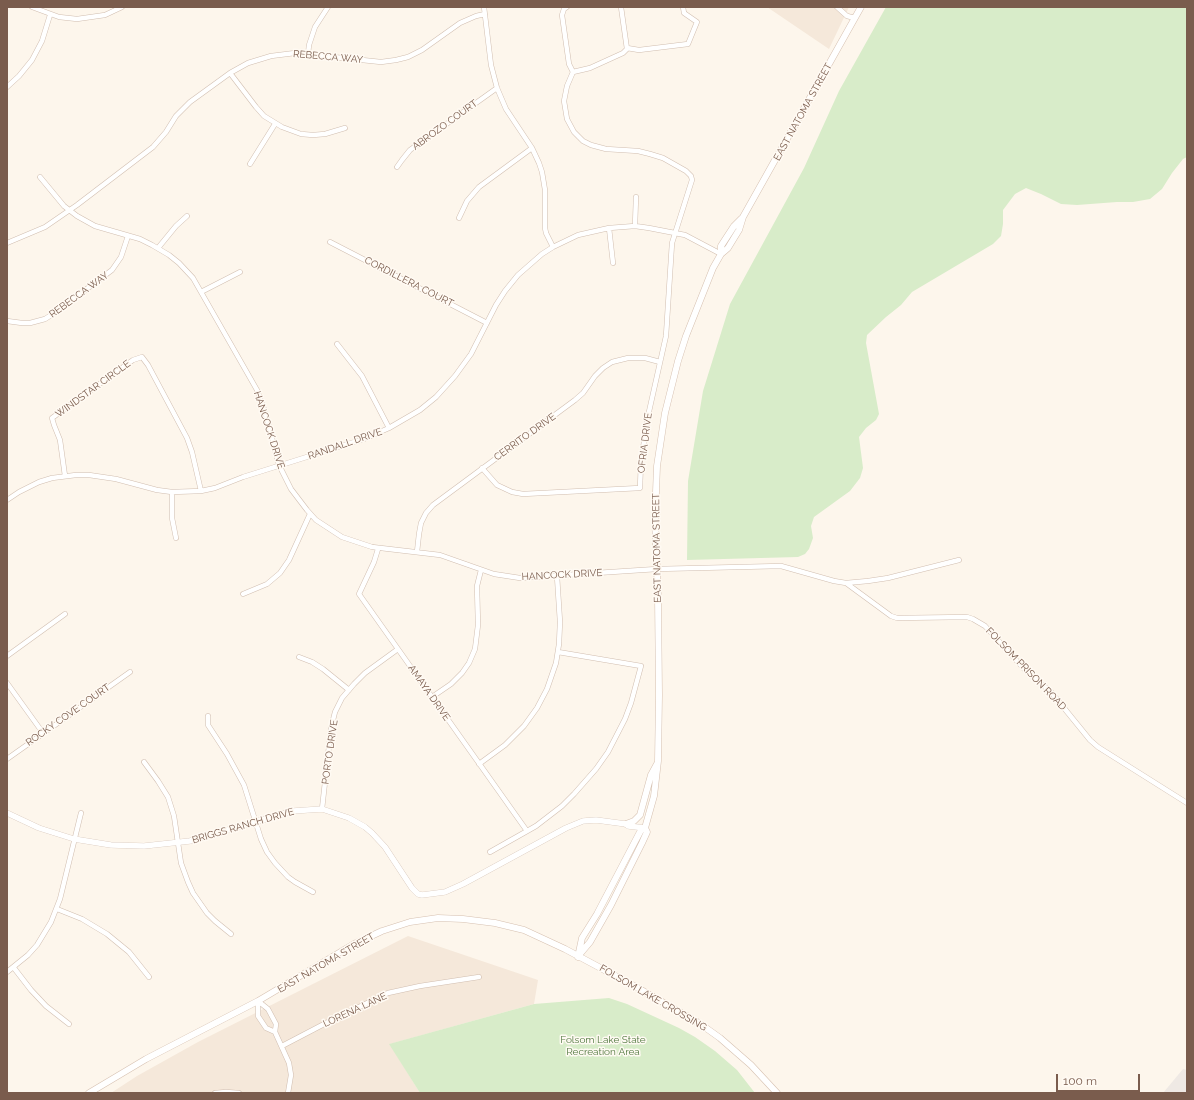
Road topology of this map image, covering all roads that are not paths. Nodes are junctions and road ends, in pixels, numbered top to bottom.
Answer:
1 (32, 7) edge
2 (122, 7) edge
3 (328, 7) edge
4 (484, 7) edge
5 (567, 7) edge
6 (621, 7) edge
7 (683, 7) edge
8 (837, 7) edge
9 (861, 7) edge
10 (485, 14) junction
11 (50, 15) junction
12 (855, 18) junction
13 (628, 48) junction
14 (308, 54) junction
15 (573, 72) junction
16 (230, 73) junction
17 (7, 87) edge
18 (497, 88) junction
19 (275, 124) junction
20 (345, 128) dead end
21 (532, 148) junction
22 (250, 164) dead end
23 (397, 167) dead end
24 (40, 177) dead end
25 (636, 197) dead end
26 (69, 210) junction
27 (187, 216) dead end
28 (459, 218) dead end
29 (635, 226) junction
30 (609, 228) junction
31 (676, 233) junction
32 (128, 236) junction
33 (330, 242) dead end
34 (7, 243) edge
35 (554, 247) junction
36 (158, 248) junction
37 (721, 254) junction
38 (613, 262) dead end
39 (240, 272) dead end
40 (201, 292) junction
41 (7, 321) edge
42 (487, 323) junction
43 (337, 344) dead end
44 (660, 362) junction
45 (389, 428) junction
46 (280, 465) junction
47 (482, 468) junction
48 (65, 476) junction
49 (202, 491) junction
50 (172, 492) junction
51 (7, 500) edge
52 (310, 514) junction
53 (176, 538) dead end
54 (378, 549) junction
55 (417, 552) junction
56 (959, 560) dead end
57 (657, 569) junction
58 (481, 570) junction
59 (557, 576) junction
60 (846, 583) junction
61 (243, 594) dead end
62 (65, 614) dead end
63 (398, 650) junction
64 (558, 652) junction
65 (7, 656) edge
66 (299, 657) dead end
67 (130, 672) dead end
68 (7, 683) edge
69 (349, 690) junction
70 (432, 697) junction
71 (208, 716) dead end
72 (43, 734) junction
73 (7, 759) edge
74 (658, 761) junction
75 (144, 762) dead end
76 (479, 764) junction
77 (1187, 803) edge
78 (322, 809) junction
79 (7, 813) edge
80 (80, 813) dead end
81 (256, 822) junction
82 (626, 824) junction
83 (645, 828) junction
84 (527, 831) junction
85 (74, 839) junction
86 (178, 843) junction
87 (490, 852) dead end
88 (313, 892) dead end
89 (57, 909) junction
90 (231, 934) dead end
91 (578, 957) junction
92 (14, 968) junction
93 (7, 972) edge
94 (149, 977) dead end
95 (480, 977) dead end
96 (258, 1002) junction
97 (69, 1024) dead end
98 (275, 1032) junction
99 (282, 1046) junction
100 (89, 1093) edge
101 (215, 1093) edge
102 (239, 1093) edge
103 (288, 1093) edge
104 (777, 1093) edge

1 - 11 street
2 - 11 street
3 - 14 street
4 - 10 street
5 - 15 street
6 - 13 street
7 - 13 street
8 - 12 street
9 - 12 main road, EAST NATOMA STREET
10 - 14 street, REBECCA WAY
10 - 18 street
11 - 17 street
12 - 37 main road, EAST NATOMA STREET
13 - 15 street
14 - 16 street, REBECCA WAY
15 - 31 street, OFRIA DRIVE
16 - 19 street
16 - 26 street, REBECCA WAY
18 - 21 street
18 - 23 street, ABROZO COURT
19 - 20 street
19 - 22 street
21 - 28 street
21 - 35 street
24 - 26 street, HANCOCK DRIVE
25 - 29 street
26 - 32 street, HANCOCK DRIVE
26 - 34 street, REBECCA WAY
27 - 36 street
29 - 30 street, RANDALL DRIVE
29 - 31 street, RANDALL DRIVE
30 - 35 street, RANDALL DRIVE
30 - 38 street
31 - 37 street, RANDALL DRIVE
31 - 44 street, OFRIA DRIVE
32 - 36 street, HANCOCK DRIVE
32 - 41 street, REBECCA WAY
33 - 42 street, CORDILLERA COURT
35 - 42 street, RANDALL DRIVE
36 - 40 street, HANCOCK DRIVE
37 - 57 main road, EAST NATOMA STREET
39 - 40 street
40 - 46 street, HANCOCK DRIVE
42 - 45 street, RANDALL DRIVE
43 - 45 street
44 - 47 street, CERRITO DRIVE
44 - 47 street, OFRIA DRIVE
45 - 46 street, RANDALL DRIVE
46 - 49 street, RANDALL DRIVE
46 - 52 street, HANCOCK DRIVE
47 - 55 street, CERRITO DRIVE
48 - 49 street, WINDSTAR CIRCLE
48 - 50 street, RANDALL DRIVE
48 - 51 street, RANDALL DRIVE
49 - 50 street, RANDALL DRIVE
50 - 53 street
52 - 54 street, HANCOCK DRIVE
52 - 61 street
54 - 55 street, HANCOCK DRIVE
54 - 63 street, AMAYA DRIVE
55 - 58 street, HANCOCK DRIVE
56 - 60 street, FOLSOM PRISON ROAD
57 - 59 street, HANCOCK DRIVE
57 - 60 street, FOLSOM PRISON ROAD
57 - 74 main road, EAST NATOMA STREET
58 - 59 street, HANCOCK DRIVE
58 - 70 street
59 - 64 street
60 - 77 street, FOLSOM PRISON ROAD
62 - 65 street
63 - 69 street, PORTO DRIVE
63 - 70 street, AMAYA DRIVE
64 - 76 street
64 - 84 street
66 - 69 street
67 - 72 street, ROCKY COVE COURT
68 - 72 street
69 - 78 street, PORTO DRIVE
70 - 76 street, AMAYA DRIVE
71 - 81 street
72 - 73 street, ROCKY COVE COURT
74 - 82 main road
74 - 83 main road, EAST NATOMA STREET
75 - 86 street
76 - 84 street, AMAYA DRIVE
78 - 81 street, BRIGGS RANCH DRIVE
78 - 82 street, BRIGGS RANCH DRIVE
79 - 85 street, BRIGGS RANCH DRIVE
80 - 85 street
81 - 86 street, BRIGGS RANCH DRIVE
81 - 88 street
82 - 83 street, BRIGGS RANCH DRIVE
83 - 91 main road, EAST NATOMA STREET
84 - 87 street
85 - 86 street, BRIGGS RANCH DRIVE
85 - 89 street
86 - 90 street
89 - 92 street
89 - 94 street
91 - 96 main road, EAST NATOMA STREET
91 - 104 main road, FOLSOM LAKE CROSSING
92 - 93 street
92 - 97 street
95 - 99 street, LORENA LANE
96 - 98 street
96 - 98 street
96 - 100 main road, EAST NATOMA STREET
98 - 99 street
99 - 103 street
101 - 102 street

